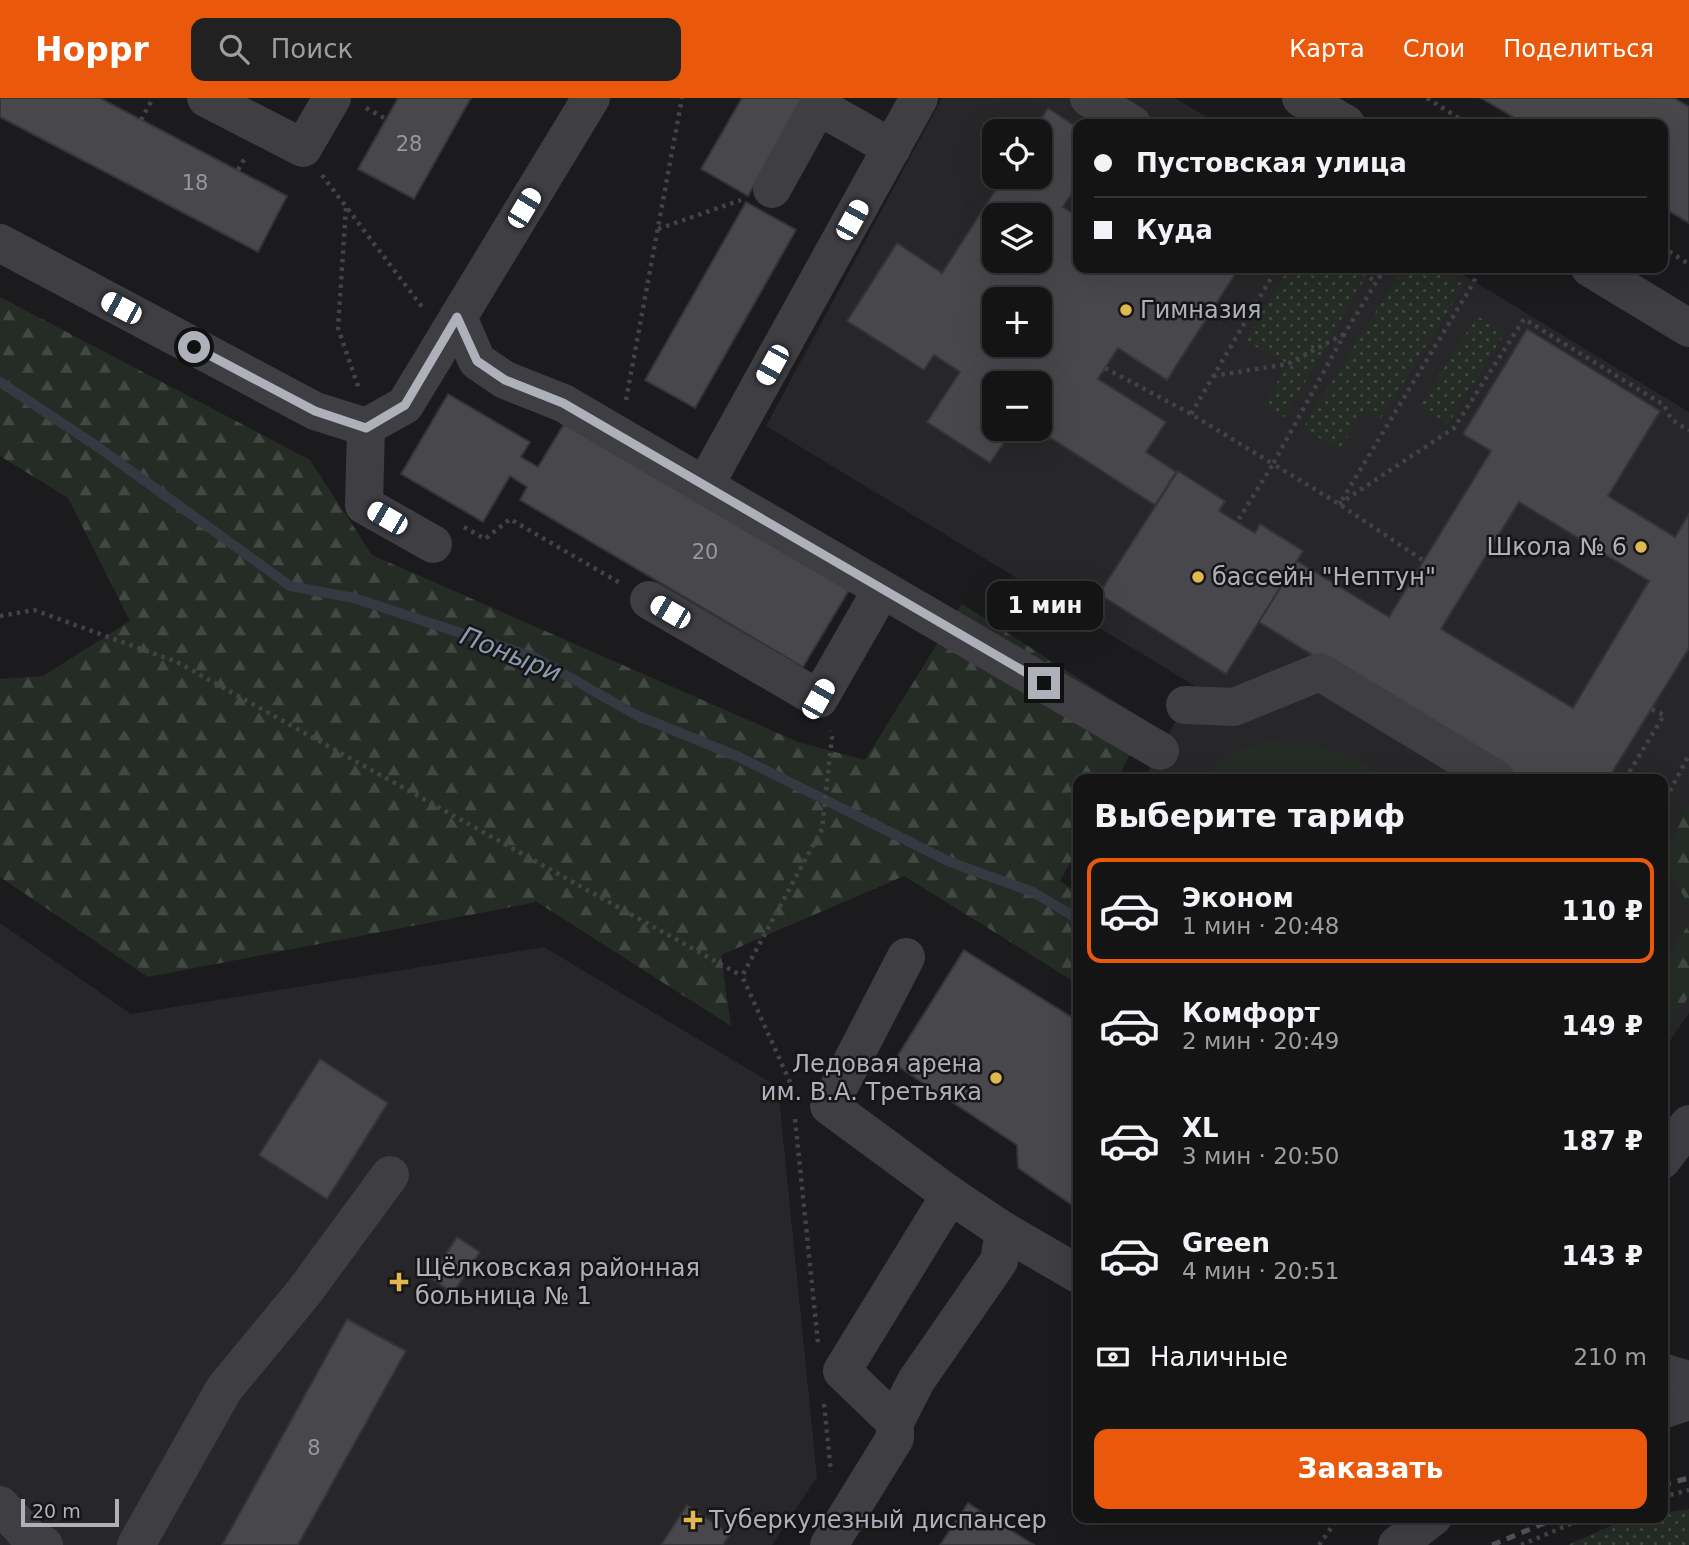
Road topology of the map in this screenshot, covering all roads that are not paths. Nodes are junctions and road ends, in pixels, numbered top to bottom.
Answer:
1 (206, 98) edge
2 (332, 98) edge
3 (591, 98) edge
4 (919, 98) edge
5 (1088, 98) edge
6 (1301, 98) edge
7 (1124, 119) edge
8 (1337, 119) edge
9 (892, 148) junction
10 (772, 189) road end
11 (0, 243) edge
12 (1598, 273) edge
13 (444, 307) junction
14 (1689, 328) edge
15 (366, 428) junction
16 (705, 485) junction
17 (447, 535) road end
18 (882, 589) junction
19 (649, 600) road end
20 (1185, 705) dead end
21 (1160, 751) dead end
22 (1488, 774) edge
23 (906, 957) dead end
24 (1689, 1124) edge
25 (1668, 1152) edge
26 (1689, 1152) edge
27 (1668, 1164) edge
28 (390, 1175) dead end
29 (950, 1195) junction
30 (1004, 1231) junction
31 (1073, 1271) edge
32 (1668, 1374) edge
33 (1689, 1380) edge
34 (1689, 1401) edge
35 (1668, 1408) edge
36 (895, 1422) junction
37 (0, 1505) edge
38 (1402, 1523) edge
39 (1425, 1523) edge
40 (35, 1544) edge
41 (136, 1545) edge
42 (829, 1545) edge
43 (1386, 1545) edge
44 (1397, 1545) edge

1 - 2 street
3 - 13 street
4 - 9 street
5 - 7 street
6 - 8 street
9 - 10 street
9 - 16 street
11 - 15 street
12 - 14 street
13 - 15 street
13 - 16 street
15 - 17 street
16 - 18 street
18 - 19 street
18 - 21 street
20 - 22 street
23 - 29 street
24 - 25 street
26 - 27 street
28 - 41 street
29 - 30 street
29 - 36 street
30 - 31 street
30 - 36 street
32 - 33 street
34 - 35 street
36 - 42 street
37 - 40 street
38 - 43 street
39 - 44 street

